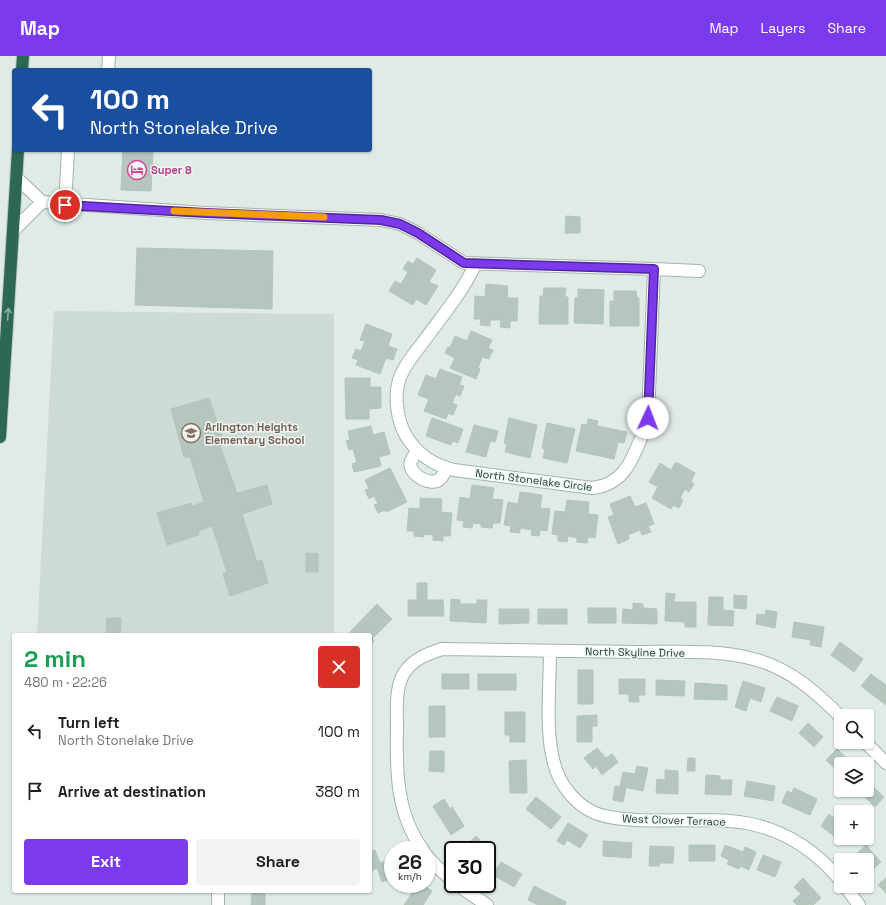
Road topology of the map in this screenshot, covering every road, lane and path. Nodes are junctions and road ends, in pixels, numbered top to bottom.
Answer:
1 (109, 56) edge
2 (108, 68) edge
3 (18, 152) edge
4 (68, 152) edge
5 (16, 177) junction
6 (42, 202) junction
7 (65, 205) junction
8 (13, 231) junction
9 (475, 264) junction
10 (654, 269) junction
11 (699, 271) dead end
12 (0, 437) edge
13 (418, 452) junction
14 (447, 468) junction
15 (550, 651) junction
16 (834, 710) edge
17 (873, 749) edge
18 (886, 763) edge
19 (418, 841) edge
20 (436, 866) edge
21 (444, 873) edge
22 (834, 873) edge
23 (218, 893) edge
24 (467, 893) edge
25 (851, 893) edge
26 (479, 903) edge
27 (218, 905) edge
28 (860, 905) edge

1 - 2 street
3 - 5 highway
4 - 7 street
5 - 6 street
5 - 8 highway
6 - 7 street
6 - 8 street
7 - 9 street
12 -> 8 highway
9 - 10 street
9 - 13 street, North Stonelake Circle
10 - 11 street
10 - 14 street, North Stonelake Circle
13 - 14 street, North Stonelake Circle
13 - 14 street
15 - 16 street, North Skyline Drive
15 - 19 street, North Skyline Drive
15 - 22 street, West Clover Terrace
17 - 18 street
20 - 21 street
23 - 27 street
24 - 26 street
25 - 28 street

